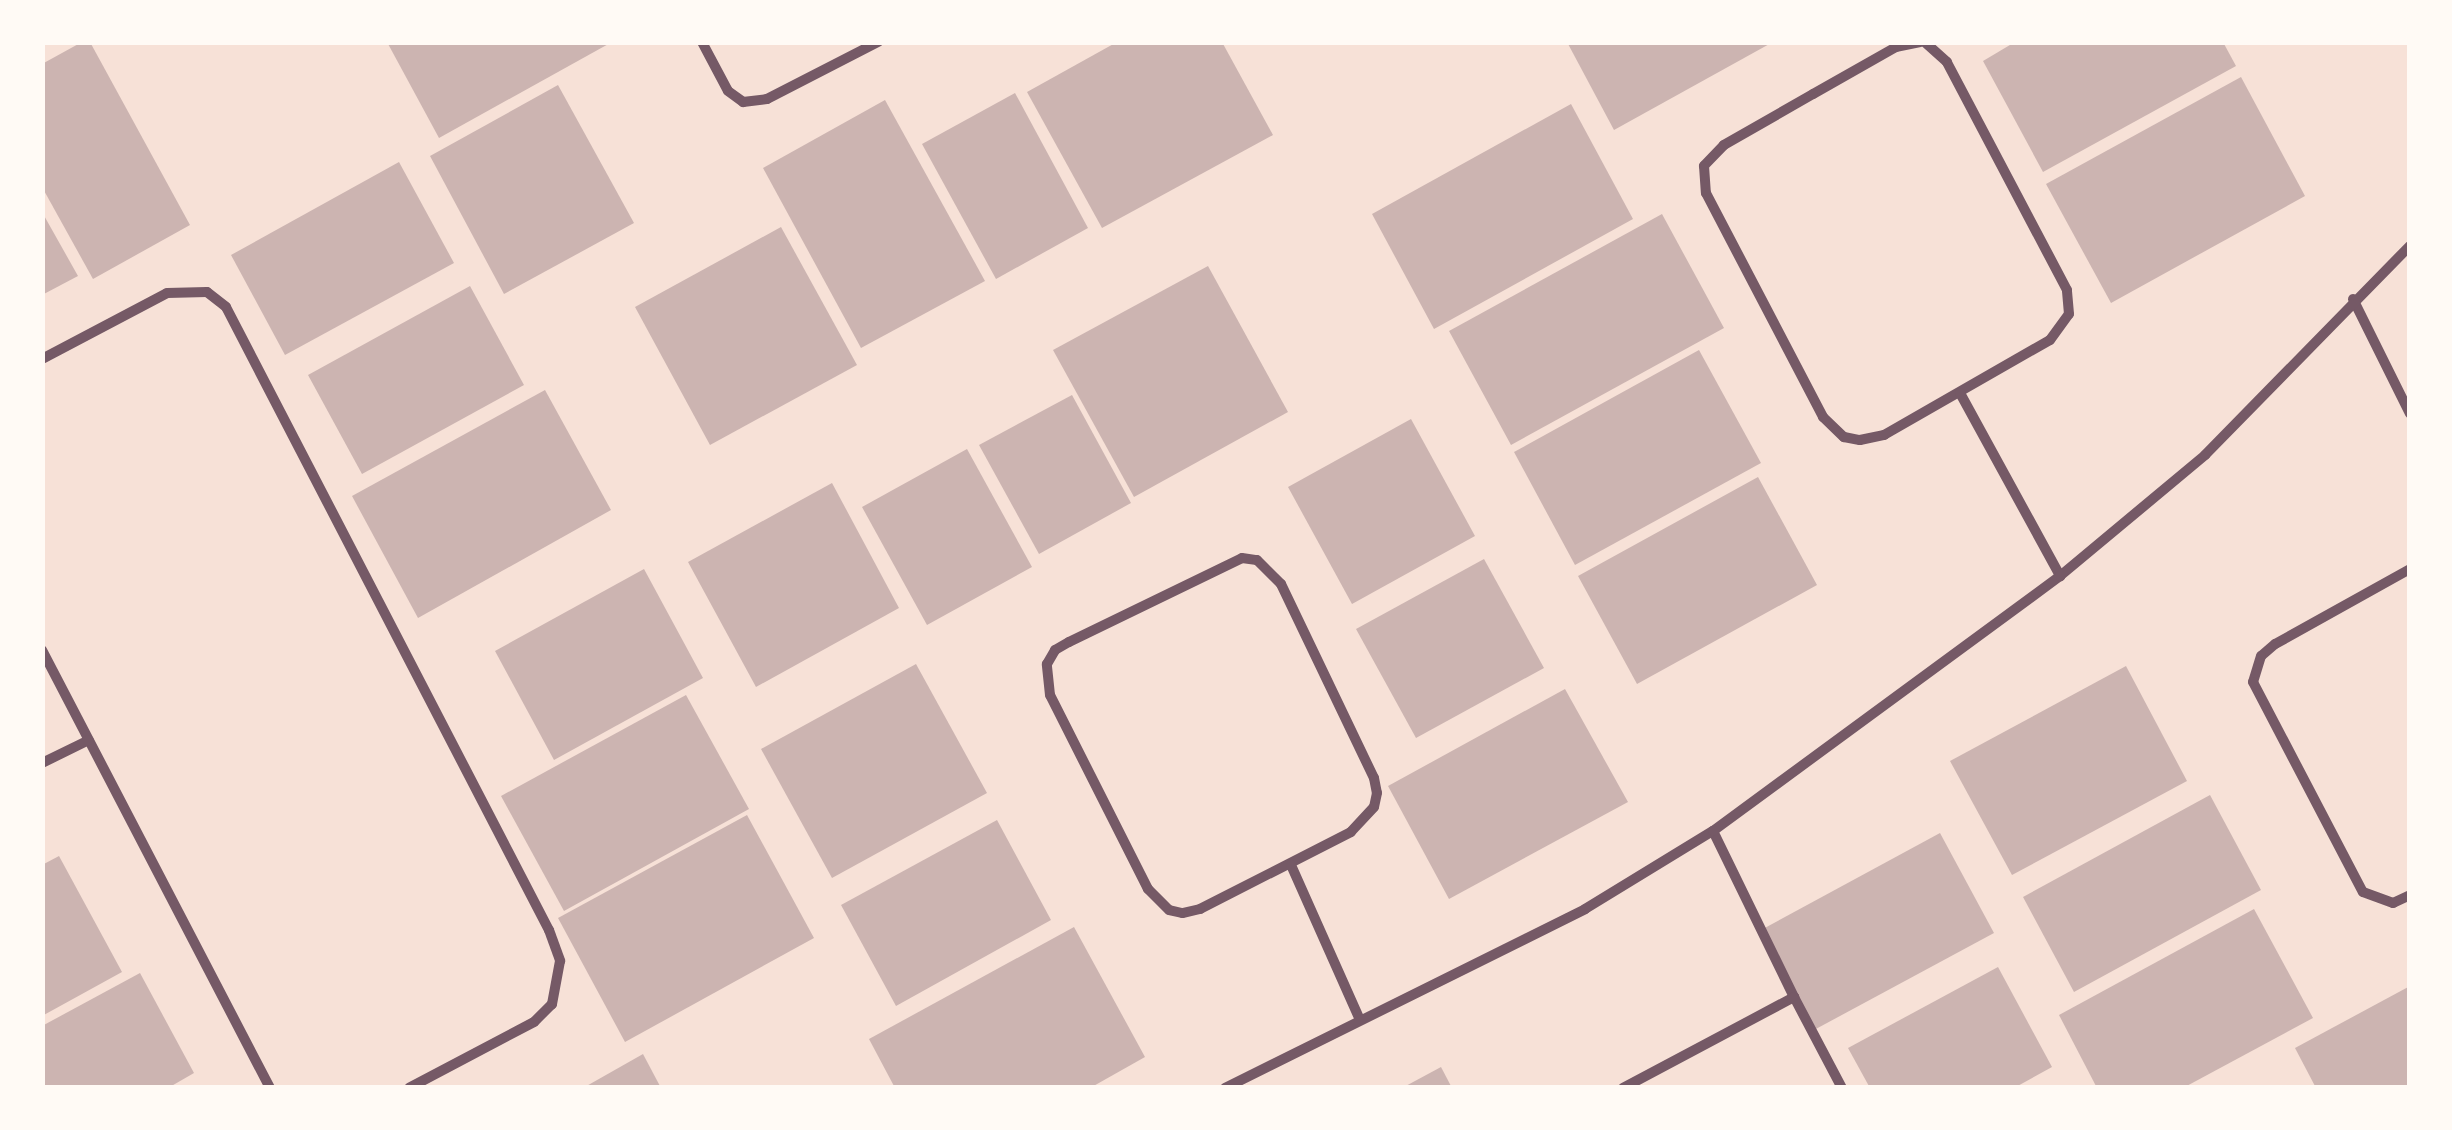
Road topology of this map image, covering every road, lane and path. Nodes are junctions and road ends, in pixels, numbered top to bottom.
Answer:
1 (702, 42) edge
2 (878, 42) edge
3 (1922, 42) edge
4 (2410, 246) edge
5 (2353, 299) junction
6 (42, 358) edge
7 (1960, 393) junction
8 (2410, 414) edge
9 (2410, 569) edge
10 (2060, 576) junction
11 (42, 650) edge
12 (89, 740) junction
13 (42, 763) edge
14 (1712, 831) junction
15 (1291, 865) junction
16 (2410, 895) edge
17 (1794, 997) junction
18 (1359, 1018) junction
19 (270, 1088) edge
20 (409, 1088) edge
21 (1225, 1088) edge
22 (1623, 1088) edge
23 (1842, 1088) edge

1 - 2 street
3 - 7 street
3 - 7 street
4 - 5 street
5 - 8 street
5 - 10 street
6 - 20 street
7 - 10 street
9 - 16 street
10 - 14 street
11 - 12 street
12 - 13 street
12 - 19 street
14 - 17 street
14 - 18 street
15 - 15 street
15 - 18 street
17 - 22 street
17 - 23 street
18 - 21 street

